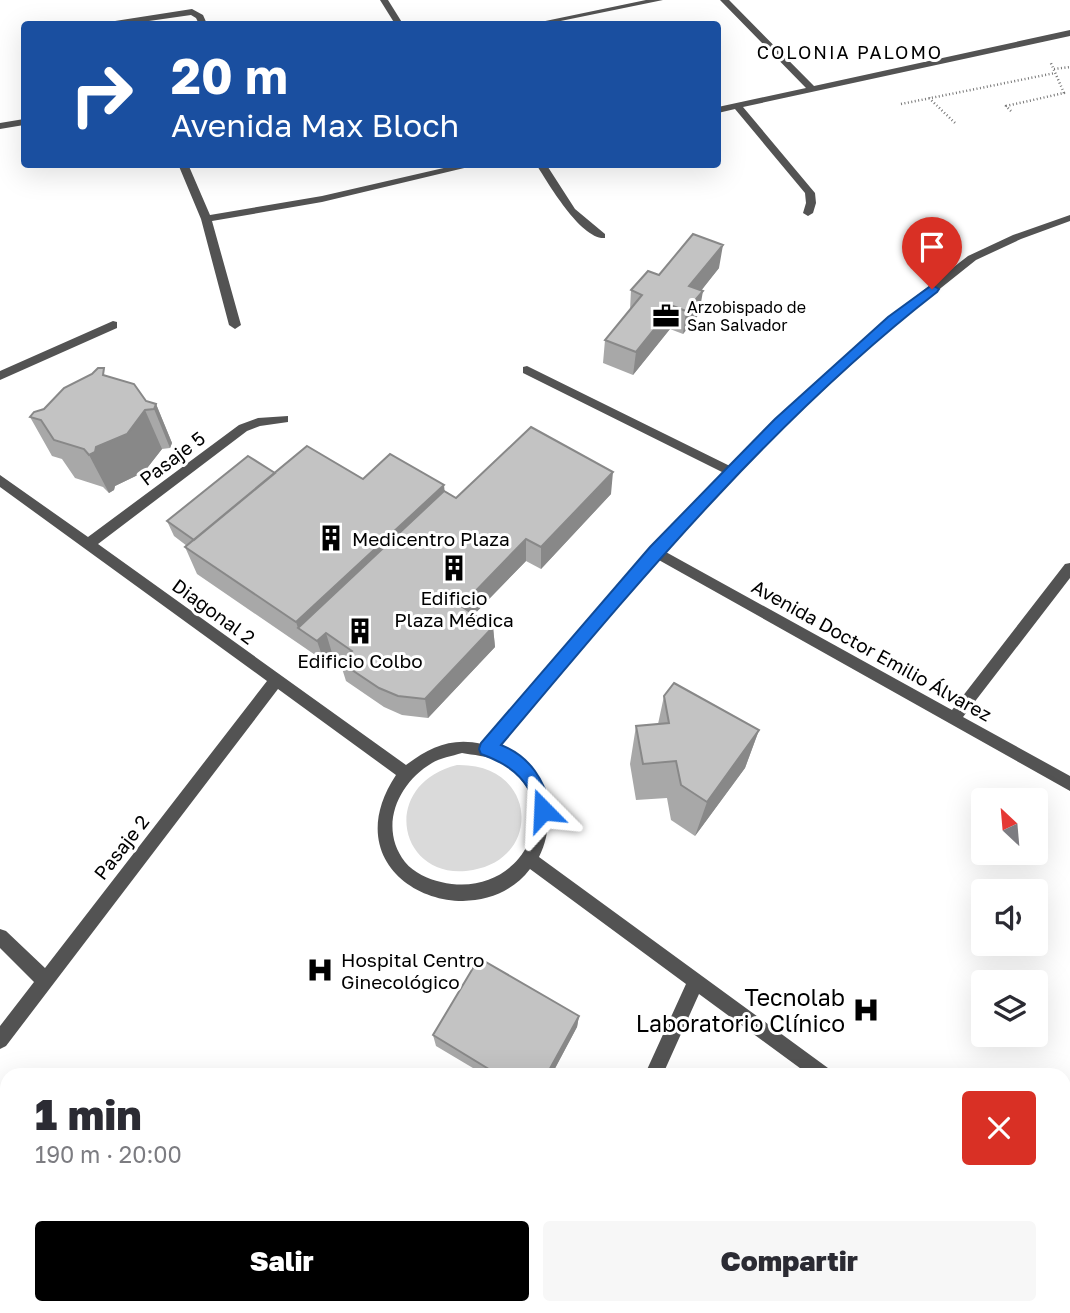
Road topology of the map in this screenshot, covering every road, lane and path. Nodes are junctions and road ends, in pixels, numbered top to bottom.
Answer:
1 (384, 0) edge
2 (593, 0) edge
3 (659, 0) edge
4 (724, 0) edge
5 (603, 11) junction
6 (135, 21) edge
7 (202, 21) edge
8 (397, 21) edge
9 (551, 21) edge
10 (1070, 33) edge
11 (1050, 61) dead end
12 (1070, 67) edge
13 (1054, 71) junction
14 (812, 89) junction
15 (929, 98) junction
16 (901, 104) dead end
17 (737, 106) junction
18 (721, 109) edge
19 (1011, 111) dead end
20 (21, 122) edge
21 (955, 123) dead end
22 (0, 126) edge
23 (185, 168) edge
24 (458, 168) edge
25 (544, 168) edge
26 (807, 213) dead end
27 (1070, 218) edge
28 (206, 219) junction
29 (601, 236) dead end
30 (113, 324) dead end
31 (235, 325) dead end
32 (527, 370) dead end
33 (0, 376) edge
34 (284, 419) dead end
35 (732, 472) junction
36 (0, 480) edge
37 (90, 543) junction
38 (656, 551) junction
39 (1070, 568) edge
40 (276, 681) junction
41 (955, 717) junction
42 (487, 749) junction
43 (405, 773) junction
44 (1070, 784) edge
45 (530, 859) junction
46 (0, 937) edge
47 (46, 980) junction
48 (696, 982) junction
49 (0, 1040) edge
50 (657, 1068) edge
51 (814, 1068) edge

1 - 8 street
2 - 5 street
3 - 5 street
4 - 14 street
5 - 9 street
6 - 7 street
10 - 14 street
11 - 13 path
12 - 13 path
13 - 15 path
13 - 19 path
14 - 17 street
15 - 16 path
15 - 21 path
17 - 18 street
17 - 26 street
20 - 22 street
23 - 28 street
24 - 28 street
25 - 29 street
27 - 35 street
28 - 31 street
30 - 33 street
32 - 35 street
34 - 37 street, Pasaje 5
35 - 38 street
36 - 37 street, Diagonal 2
37 - 40 street, Diagonal 2
38 - 41 street, Avenida Doctor Emilio Álvarez
38 - 42 street
39 - 41 street
40 - 43 street, Diagonal 2
40 - 47 street, Pasaje 2
41 - 44 street, Avenida Doctor Emilio Álvarez
42 - 43 street
42 - 45 street
43 - 45 street
45 - 48 street
46 - 47 street
47 - 49 street, Pasaje 2
48 - 50 street
48 - 51 street

